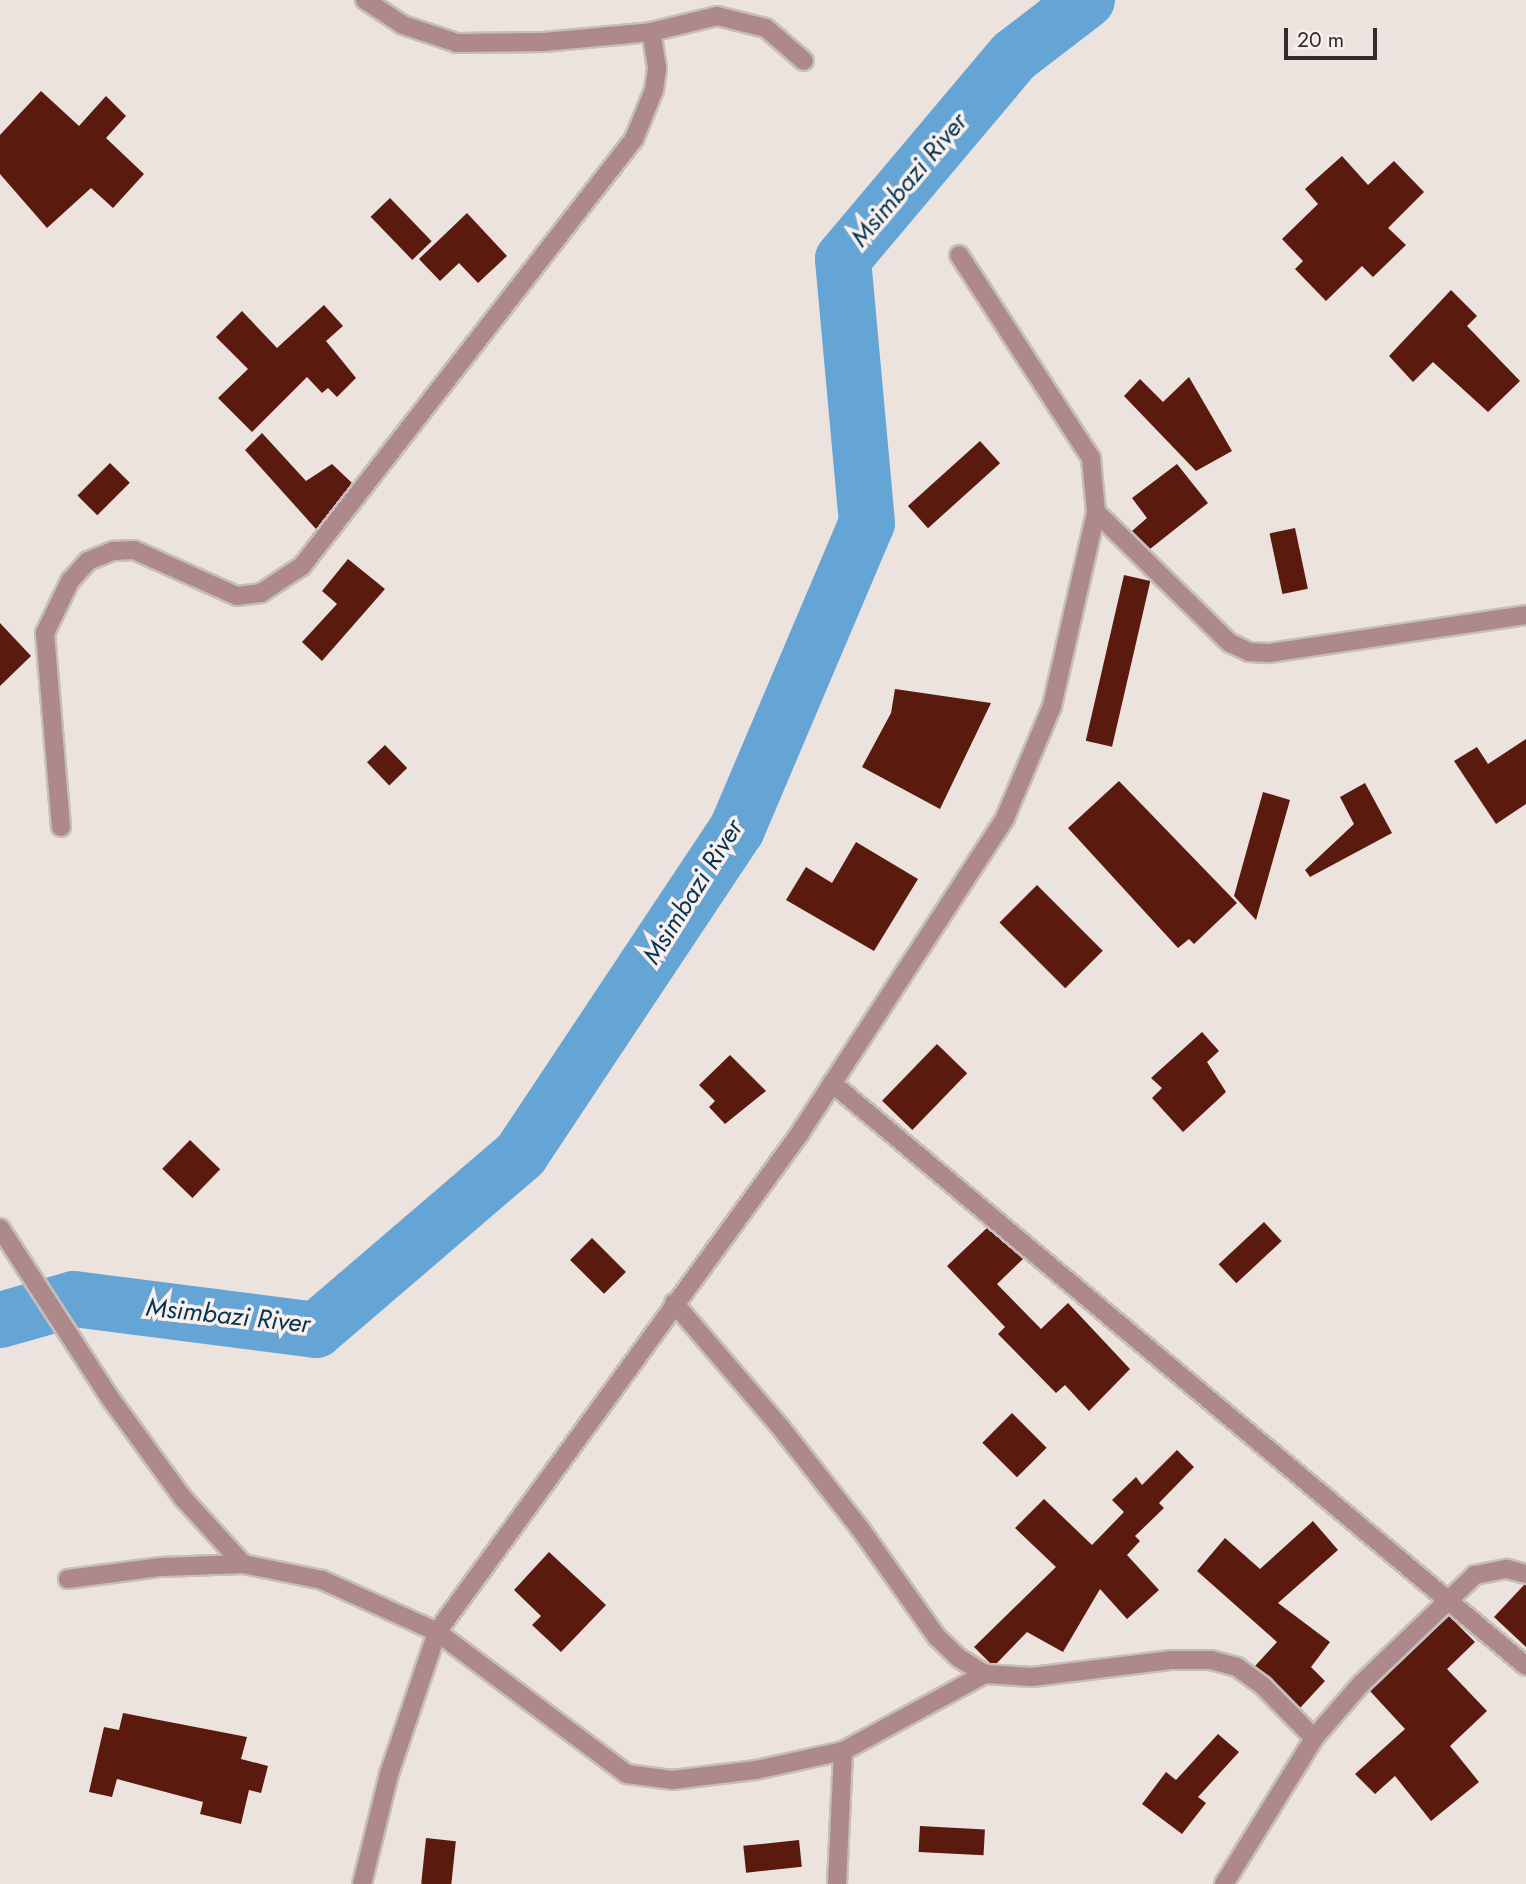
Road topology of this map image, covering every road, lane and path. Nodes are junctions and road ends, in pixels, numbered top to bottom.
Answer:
1 (365, 0) edge
2 (651, 32) junction
3 (804, 61) dead end
4 (959, 255) dead end
5 (1096, 512) junction
6 (1526, 615) edge
7 (61, 827) dead end
8 (832, 1083) junction
9 (0, 1228) edge
10 (674, 1303) junction
11 (243, 1564) junction
12 (1526, 1574) edge
13 (68, 1579) dead end
14 (1446, 1601) junction
15 (437, 1632) junction
16 (1526, 1666) edge
17 (985, 1674) junction
18 (1314, 1738) junction
19 (843, 1751) junction
20 (362, 1884) edge
21 (837, 1884) edge
22 (1224, 1884) edge

1 - 2 street
2 - 3 street
2 - 7 street
4 - 5 street
5 - 6 street
5 - 8 street
8 - 10 street
8 - 14 street
9 - 11 street
10 - 15 street
10 - 17 street
11 - 13 street
11 - 15 street
12 - 14 street
14 - 16 street
14 - 18 street
15 - 19 street
15 - 20 street
17 - 18 street
17 - 19 street
18 - 22 street
19 - 21 street

